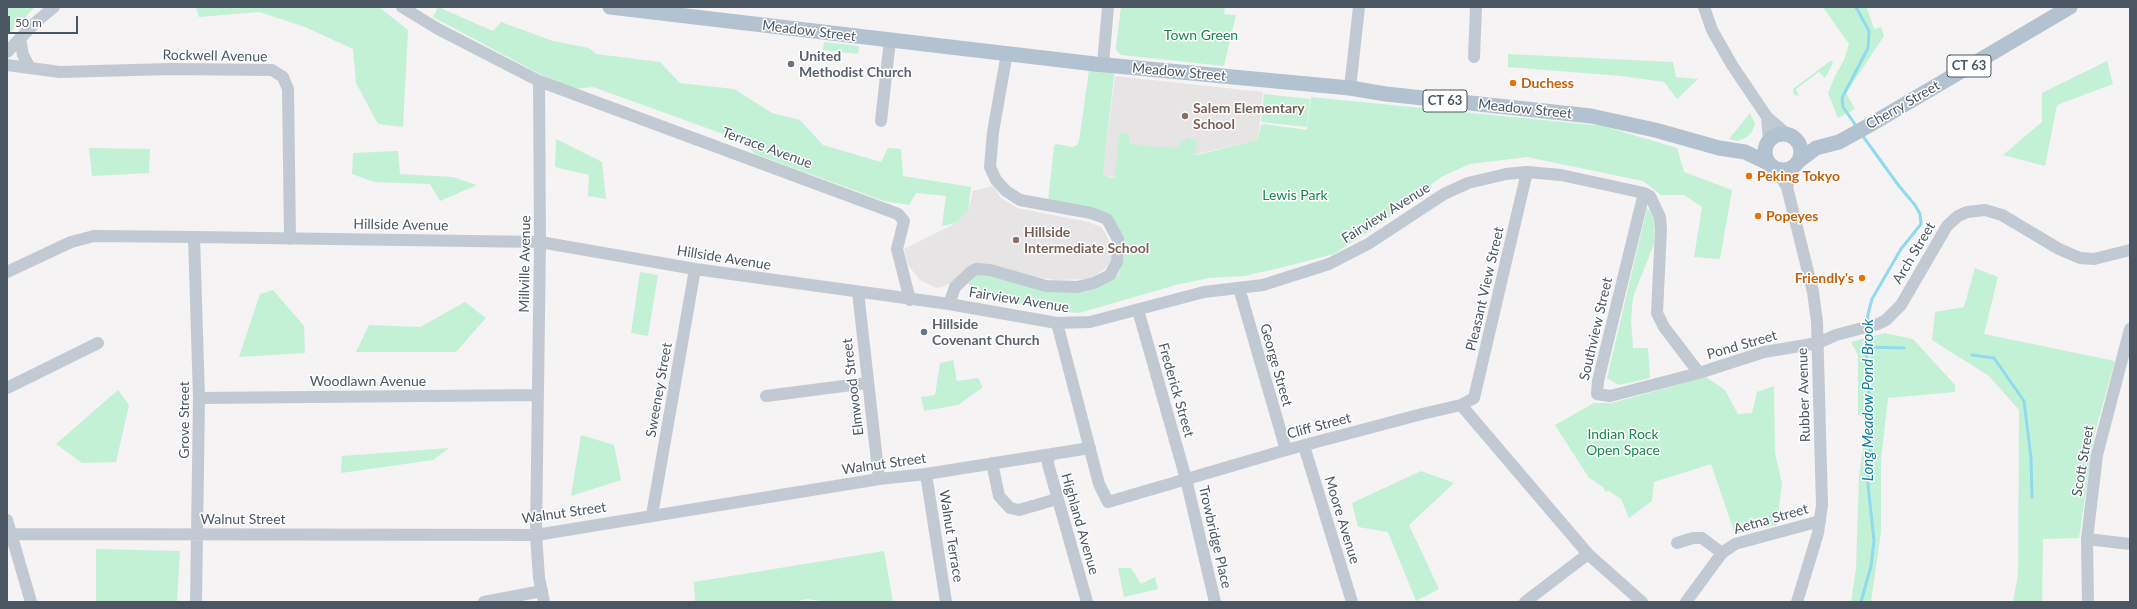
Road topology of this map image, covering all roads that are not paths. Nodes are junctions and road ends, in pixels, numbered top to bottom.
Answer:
1 (54, 7) edge
2 (402, 7) edge
3 (610, 7) edge
4 (1108, 7) edge
5 (1359, 7) edge
6 (1476, 7) edge
7 (1704, 7) edge
8 (2070, 7) edge
9 (683, 12) edge
10 (20, 38) junction
11 (890, 40) junction
12 (7, 52) edge
13 (1007, 53) junction
14 (1474, 57) dead end
15 (7, 64) edge
16 (1103, 64) junction
17 (30, 68) junction
18 (539, 81) junction
19 (1350, 88) junction
20 (1767, 117) junction
21 (881, 121) dead end
22 (1793, 138) junction
23 (1767, 143) junction
24 (1816, 148) junction
25 (1745, 152) junction
26 (1797, 163) junction
27 (1772, 166) junction
28 (1527, 172) junction
29 (1787, 187) junction
30 (1644, 192) junction
31 (194, 237) junction
32 (290, 239) junction
33 (540, 242) junction
34 (2130, 250) edge
35 (695, 269) junction
36 (7, 272) edge
37 (1239, 288) junction
38 (858, 292) junction
39 (910, 300) junction
40 (949, 304) junction
41 (1138, 310) junction
42 (1058, 323) junction
43 (2130, 329) edge
44 (98, 343) dead end
45 (1818, 343) junction
46 (1699, 373) junction
47 (867, 383) junction
48 (7, 388) edge
49 (538, 395) junction
50 (766, 396) dead end
51 (199, 398) junction
52 (1461, 405) junction
53 (1304, 446) junction
54 (1090, 448) junction
55 (1286, 450) junction
56 (1048, 454) junction
57 (992, 462) junction
58 (926, 474) junction
59 (1186, 478) junction
60 (879, 479) junction
61 (1057, 499) junction
62 (652, 515) junction
63 (7, 520) edge
64 (1820, 521) junction
65 (12, 534) junction
66 (198, 534) junction
67 (536, 535) junction
68 (2087, 539) junction
69 (1677, 543) dead end
70 (2130, 544) edge
71 (1722, 553) junction
72 (1588, 554) junction
73 (543, 596) edge
74 (31, 602) edge
75 (196, 602) edge
76 (484, 602) edge
77 (946, 602) edge
78 (1087, 602) edge
79 (1215, 602) edge
80 (1352, 602) edge
81 (1526, 602) edge
82 (1642, 602) edge
83 (1686, 602) edge
84 (1797, 602) edge
85 (2088, 602) edge

1 - 10 street
2 - 18 street
3 - 9 main road, Meadow Street / CT 63
4 - 16 street
5 - 19 street
6 - 14 street
7 - 20 street
8 - 24 main road, Cherry Street / CT 63
9 - 11 main road, Meadow Street / CT 63
10 - 12 street
10 - 17 street
11 - 13 main road, Meadow Street / CT 63
11 - 21 street
13 - 16 main road, Meadow Street / CT 63
13 - 40 street
15 - 17 street, Rockwell Avenue
16 - 19 main road, Meadow Street / CT 63
17 - 32 street, Rockwell Avenue
18 - 33 street, Millville Avenue
18 - 39 street, Terrace Avenue
19 - 25 main road, Meadow Street / CT 63
20 - 22 street
20 - 23 street
22 - 23 main road, CT 63
22 - 24 main road
22 - 26 main road
23 - 25 main road, Meadow Street / CT 63
23 - 27 main road
24 - 26 main road, Cherry Street / CT 63
25 - 27 main road, Meadow Street / CT 63
26 - 27 main road
26 - 29 street
27 - 29 street, Rubber Avenue
28 - 30 street, Fairview Avenue
28 - 37 street, Fairview Avenue
28 - 52 street, Pleasant View Street
29 - 45 street, Rubber Avenue
30 - 46 street
30 - 46 street, Southview Street
31 - 32 street, Hillside Avenue
31 - 36 street, Hillside Avenue
31 - 51 street, Grove Street
32 - 33 street, Hillside Avenue
33 - 35 street, Hillside Avenue
33 - 49 street, Millville Avenue
34 - 45 street, Arch Street
35 - 38 street, Hillside Avenue
35 - 62 street, Sweeney Street
37 - 41 street, Fairview Avenue
37 - 55 street, George Street
38 - 39 street, Hillside Avenue
38 - 47 street, Elmwood Street
39 - 40 street, Hillside Avenue
40 - 42 street, Fairview Avenue
41 - 42 street, Fairview Avenue
41 - 59 street, Frederick Street
42 - 54 street, Cliff Street
43 - 68 street, Scott Street
44 - 48 street
45 - 46 street, Pond Street
45 - 64 street, Rubber Avenue
47 - 50 street
47 - 60 street, Elmwood Street
49 - 51 street, Woodlawn Avenue
49 - 67 street, Millville Avenue
51 - 66 street, Grove Street
52 - 53 street, Cliff Street
52 - 72 street
53 - 55 street, Cliff Street
53 - 80 street, Moore Avenue
54 - 56 street, Walnut Street
54 - 59 street, Cliff Street
55 - 59 street, Cliff Street
56 - 57 street, Walnut Street
56 - 61 street, Highland Avenue
57 - 58 street, Walnut Street
57 - 61 street
58 - 60 street, Walnut Street
58 - 77 street, Walnut Terrace
59 - 79 street, Trowbridge Place
60 - 62 street, Walnut Street
61 - 78 street, Highland Avenue
62 - 67 street, Walnut Street
63 - 65 street
64 - 71 street, Aetna Street
64 - 84 street, Rubber Avenue
65 - 66 street, Walnut Street
65 - 74 street
66 - 67 street, Walnut Street
66 - 75 street, Grove Street
67 - 73 street, Millville Avenue
68 - 70 street
68 - 85 street, Scott Street
69 - 71 street
71 - 83 street, Aetna Street
72 - 81 street
72 - 82 street
73 - 76 street

